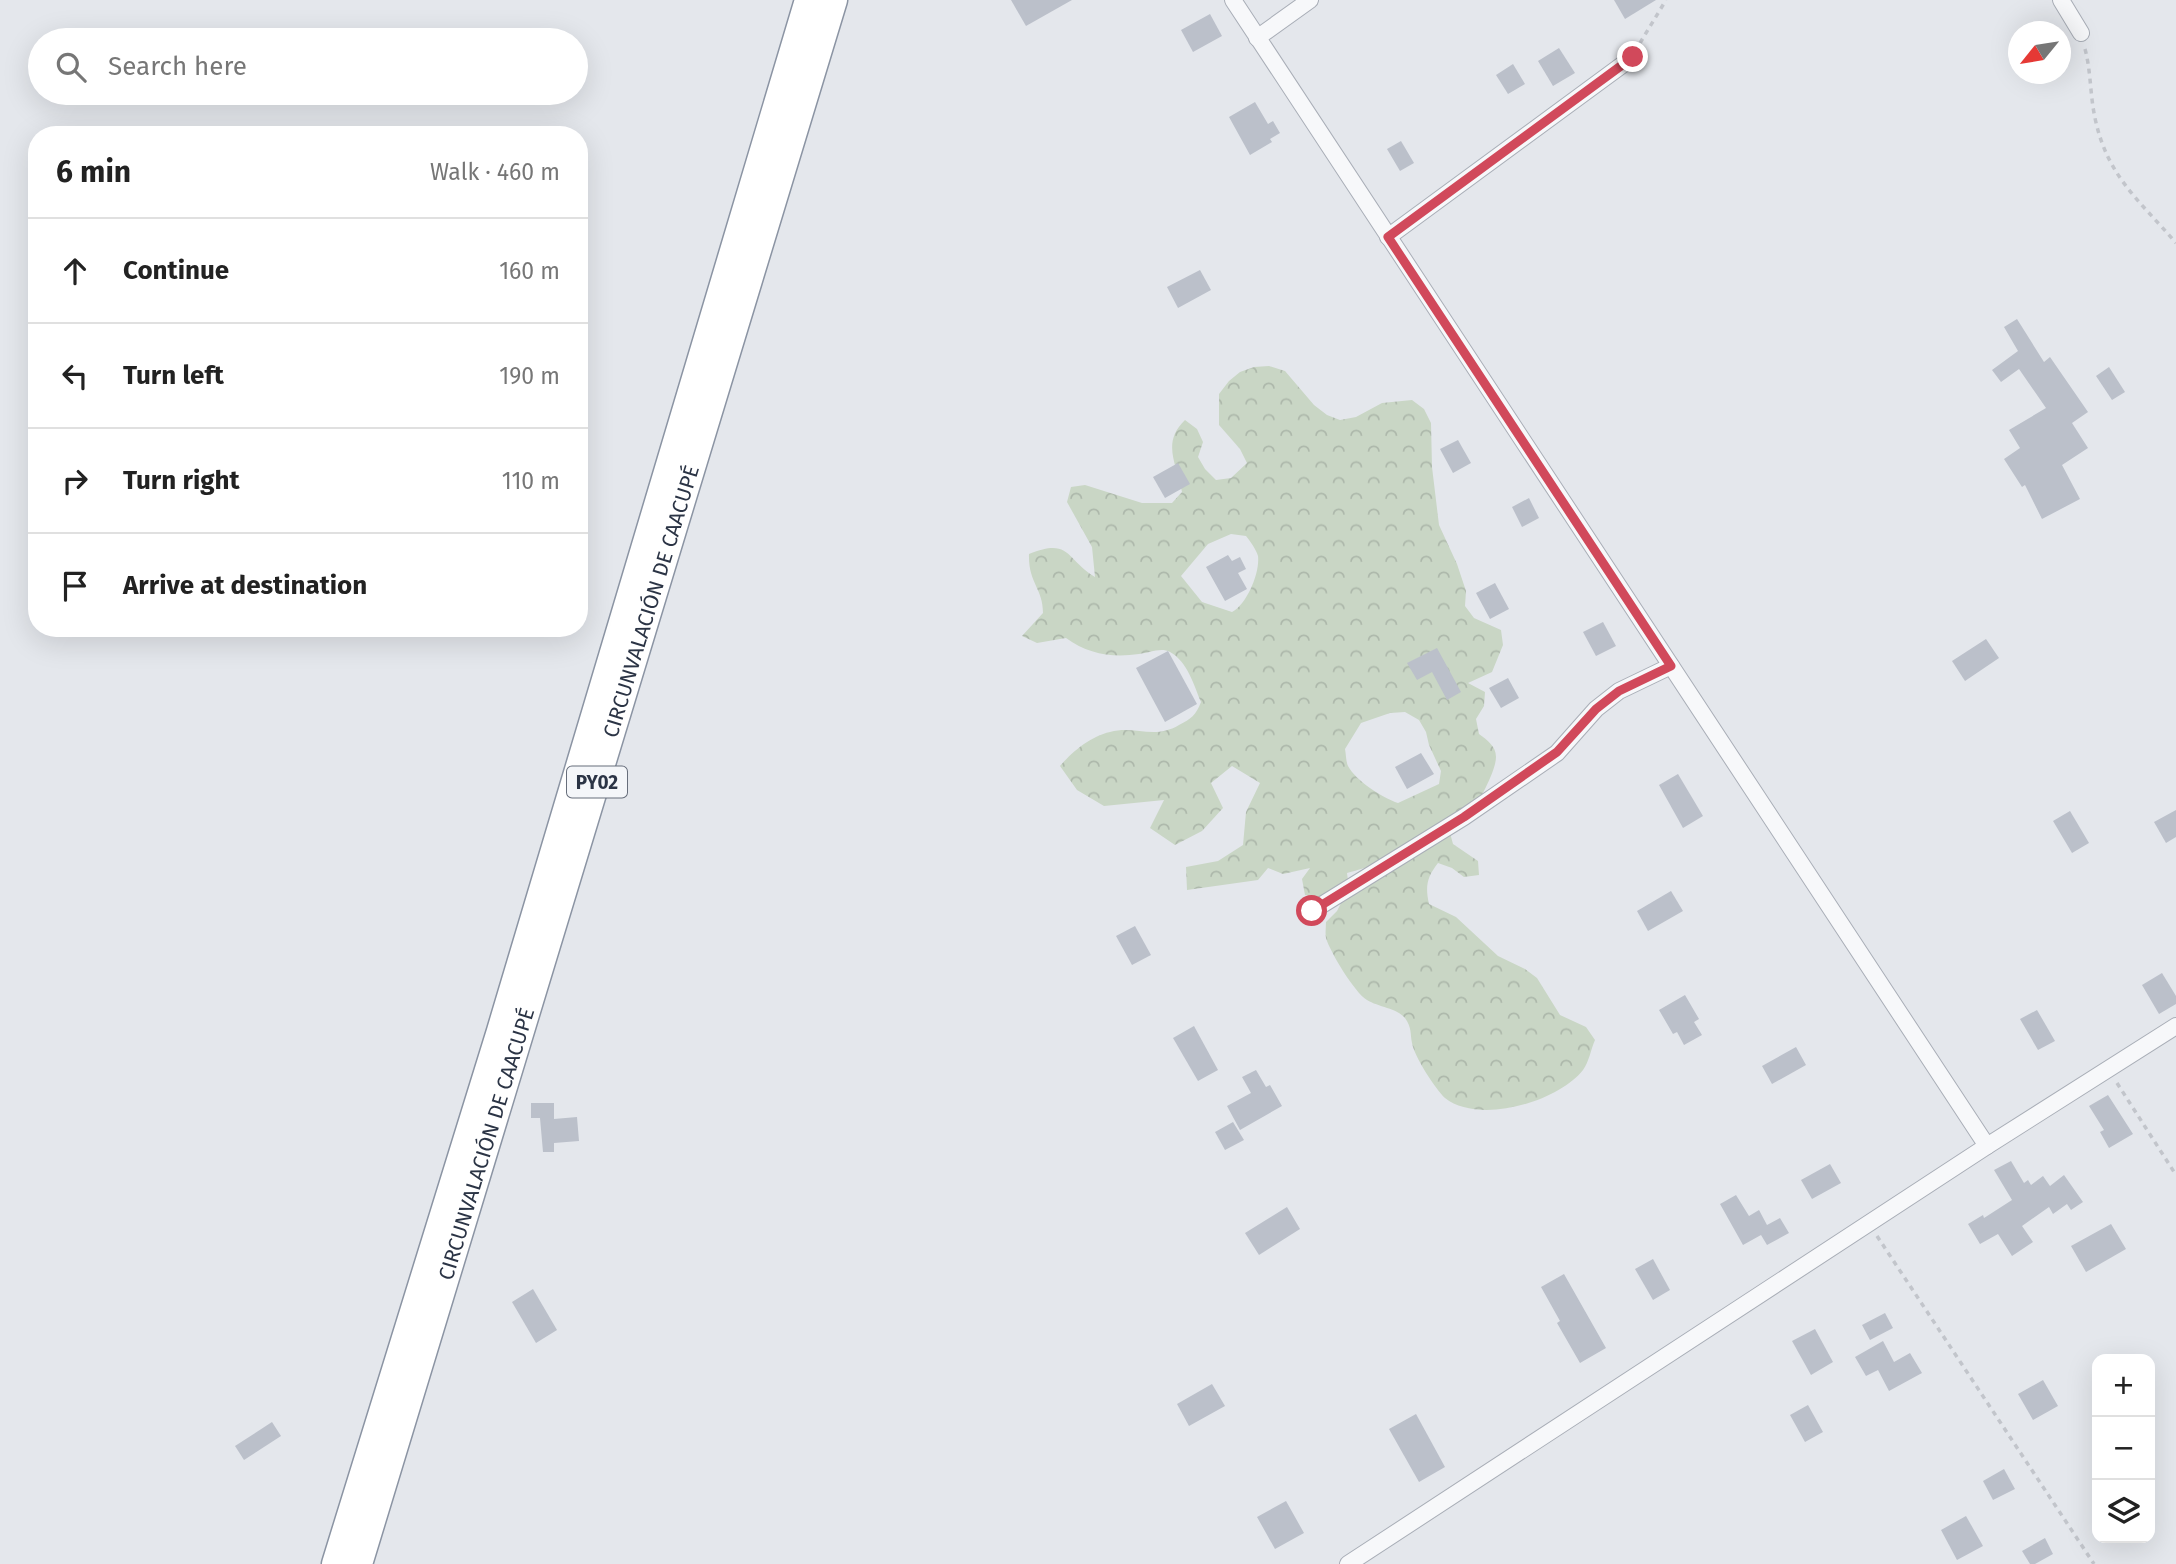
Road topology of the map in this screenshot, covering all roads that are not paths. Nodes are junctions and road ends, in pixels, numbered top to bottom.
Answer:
1 (808, 0) edge
2 (834, 0) edge
3 (1233, 0) edge
4 (1310, 0) edge
5 (2062, 0) edge
6 (2081, 33) road end
7 (1257, 38) junction
8 (1633, 57) road end
9 (1388, 237) junction
10 (1671, 666) junction
11 (1312, 911) dead end
12 (2176, 1026) edge
13 (1987, 1146) junction
14 (335, 1564) edge
15 (359, 1564) edge
16 (1348, 1564) edge

1 - 14 highway, CIRCUNVALACIÓN DE CAACUPÉ / PY02
2 - 15 highway, CIRCUNVALACIÓN DE CAACUPÉ / PY02
3 - 7 street
4 - 7 street
5 - 6 street
7 - 9 street
8 - 9 street
9 - 10 street
10 - 11 street
10 - 13 street
12 - 13 street
13 - 16 street

